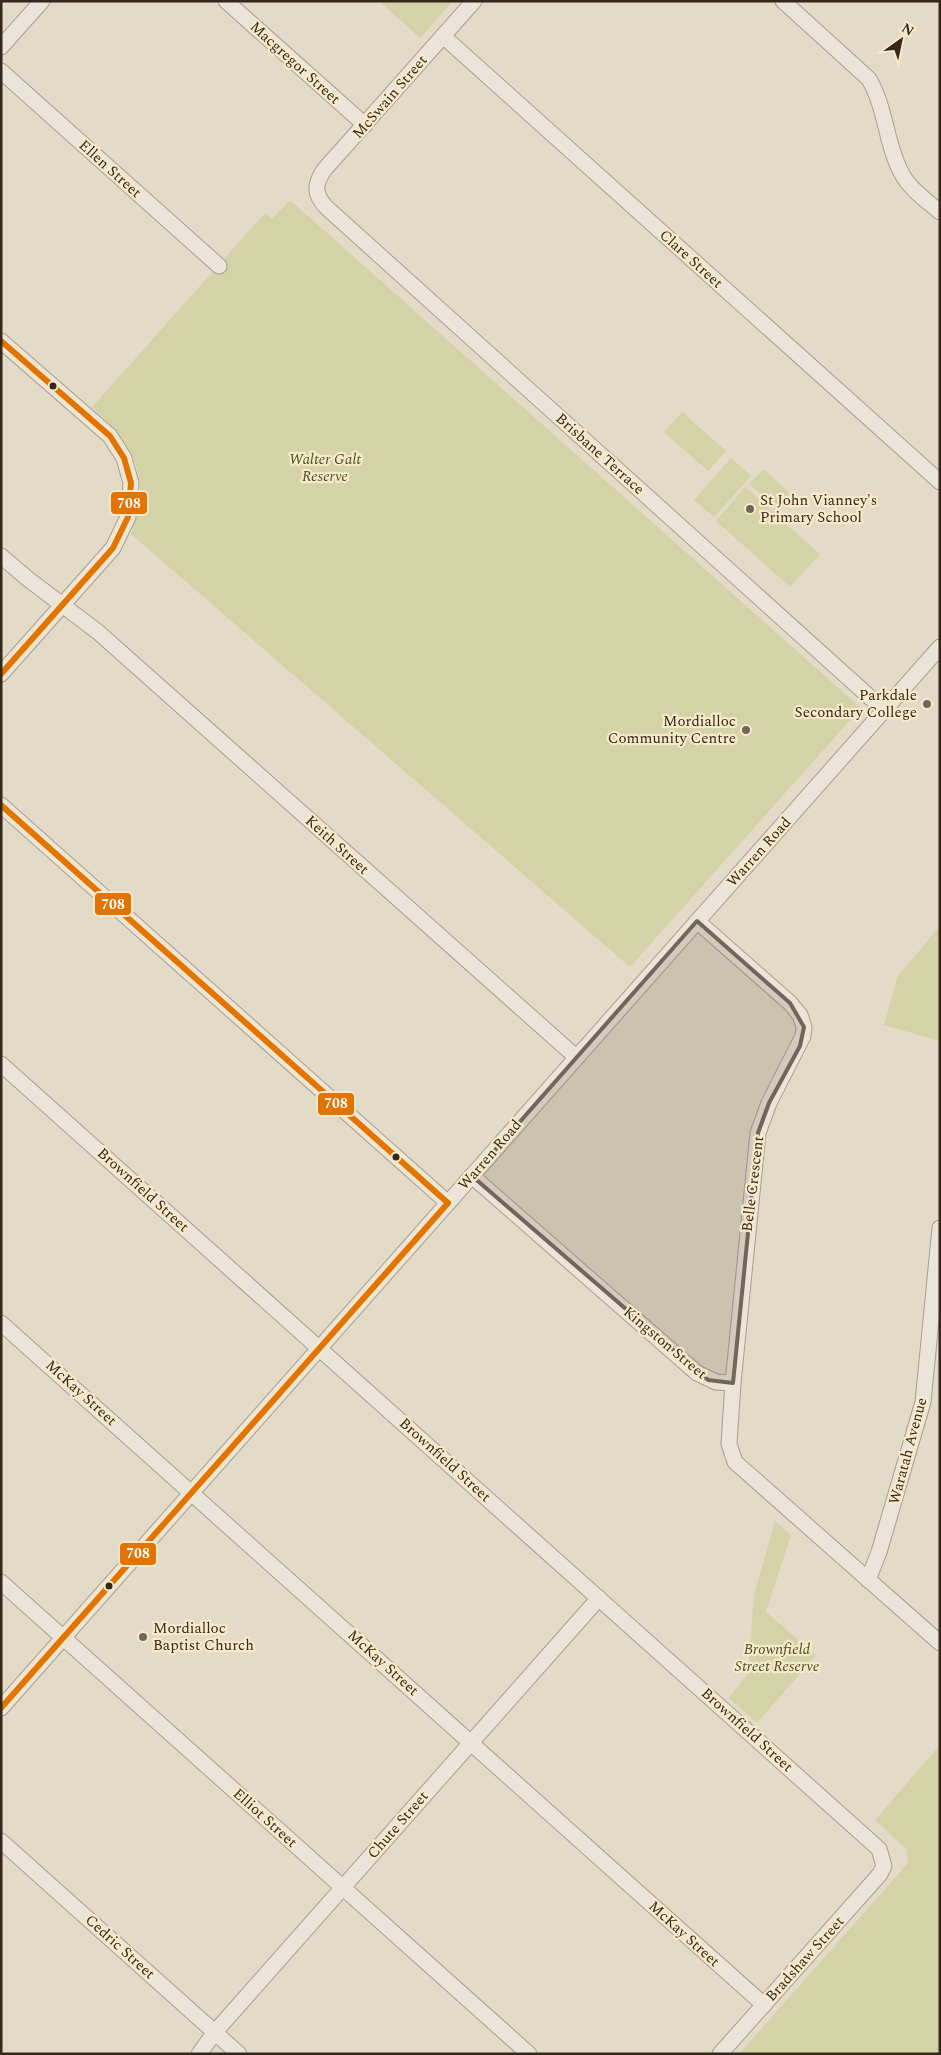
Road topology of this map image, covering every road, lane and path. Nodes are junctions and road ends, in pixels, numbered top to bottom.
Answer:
1 (42, 1) edge
2 (226, 1) edge
3 (474, 1) edge
4 (782, 1) edge
5 (443, 36) junction
6 (1, 47) edge
7 (1, 71) edge
8 (365, 125) junction
9 (317, 197) joint
10 (940, 212) edge
11 (219, 266) dead end
12 (1, 341) edge
13 (940, 482) edge
14 (1, 556) edge
15 (63, 605) junction
16 (940, 647) edge
17 (1, 674) edge
18 (884, 710) junction
19 (1, 805) edge
20 (697, 921) junction
21 (576, 1057) junction
22 (1, 1064) edge
23 (472, 1176) junction
24 (448, 1203) junction
25 (940, 1228) edge
26 (1, 1323) edge
27 (320, 1348) junction
28 (733, 1383) junction
29 (192, 1492) junction
30 (868, 1580) junction
31 (1, 1582) edge
32 (599, 1598) junction
33 (64, 1638) junction
34 (940, 1643) edge
35 (1, 1708) edge
36 (470, 1742) junction
37 (1, 1841) edge
38 (884, 1861) joint
39 (343, 1887) junction
40 (764, 2005) junction
41 (215, 2032) junction
42 (199, 2054) edge
43 (239, 2054) edge
44 (529, 2054) edge
45 (720, 2054) edge

1 - 6 street
2 - 8 street, Macgregor Street
3 - 5 street, McSwain Street
4 - 10 street
5 - 8 street, McSwain Street
5 - 13 street, Clare Street
7 - 11 street, Ellen Street
8 - 9 street, McSwain Street
9 - 18 street, Brisbane Terrace
12 - 15 street
14 - 15 street, Keith Street
15 - 17 street
15 - 21 street, Keith Street
16 - 18 street, Warren Road
18 - 20 street, Warren Road
19 - 24 street
20 - 21 street, Warren Road
20 - 28 street, Belle Crescent
21 - 23 street, Warren Road
22 - 27 street, Brownfield Street
23 - 24 street, Warren Road
23 - 28 street, Kingston Street
24 - 27 street, Warren Road
25 - 30 street, Waratah Avenue
26 - 29 street, McKay Street
27 - 29 street, Warren Road
27 - 32 street, Brownfield Street
28 - 30 street
29 - 33 street, Warren Road
29 - 36 street, McKay Street
30 - 34 street
31 - 33 street, Elliot Street
32 - 36 street, Chute Street
32 - 38 street, Brownfield Street
33 - 35 street, Warren Road
33 - 39 street, Elliot Street
36 - 39 street, Chute Street
36 - 40 street, McKay Street
37 - 41 street, Cedric Street
38 - 40 street, Bradshaw Street
39 - 41 street, Chute Street
39 - 44 street, Elliot Street
40 - 45 street, Bradshaw Street
41 - 42 street, Chute Street
41 - 43 street, Cedric Street

